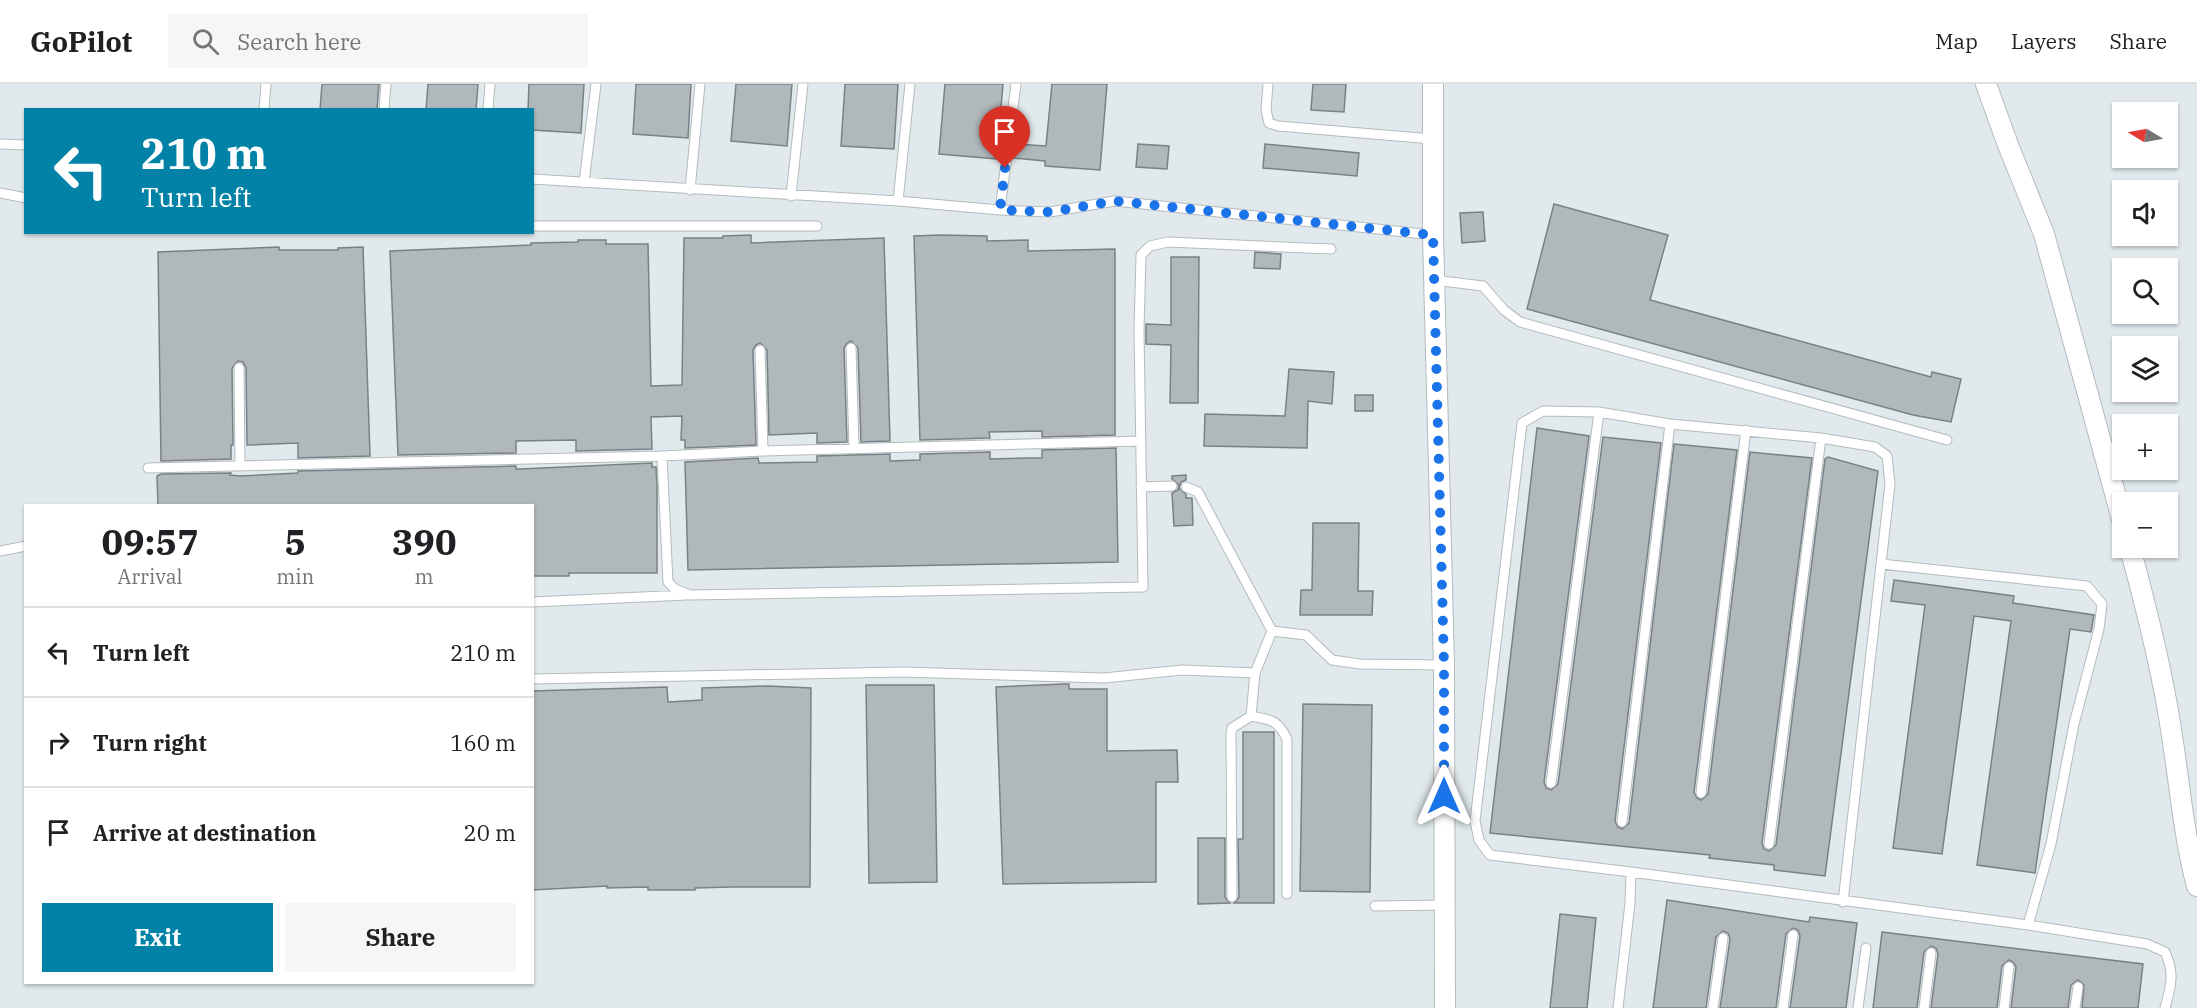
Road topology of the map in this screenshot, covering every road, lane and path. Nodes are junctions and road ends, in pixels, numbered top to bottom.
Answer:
1 (266, 84) edge
2 (386, 84) edge
3 (490, 84) edge
4 (596, 84) edge
5 (700, 84) edge
6 (802, 84) edge
7 (910, 84) edge
8 (1016, 84) edge
9 (1268, 84) edge
10 (1433, 84) edge
11 (1986, 84) edge
12 (264, 108) edge
13 (384, 108) edge
14 (488, 108) edge
15 (1432, 139) junction
16 (0, 144) edge
17 (24, 145) edge
18 (534, 179) edge
19 (584, 183) junction
20 (690, 190) junction
21 (0, 193) edge
22 (791, 196) junction
23 (24, 198) edge
24 (898, 201) junction
25 (1000, 210) junction
26 (534, 226) edge
27 (817, 226) dead end
28 (1433, 235) junction
29 (1330, 249) dead end
30 (1434, 280) junction
31 (851, 348) dead end
32 (760, 350) dead end
33 (239, 368) dead end
34 (1599, 412) junction
35 (1670, 424) junction
36 (1746, 430) junction
37 (1821, 438) junction
38 (1947, 440) dead end
39 (1141, 441) junction
40 (854, 449) junction
41 (763, 451) junction
42 (662, 456) junction
43 (240, 466) junction
44 (148, 468) dead end
45 (1172, 486) dead end
46 (1186, 487) dead end
47 (1141, 488) junction
48 (2115, 492) edge
49 (24, 546) edge
50 (0, 551) edge
51 (2133, 558) edge
52 (1881, 564) junction
53 (690, 595) junction
54 (534, 602) edge
55 (1272, 631) junction
56 (1444, 665) junction
57 (1255, 673) junction
58 (534, 679) edge
59 (1251, 716) junction
60 (1551, 783) dead end
61 (1701, 793) dead end
62 (1622, 822) dead end
63 (1769, 844) dead end
64 (1631, 872) junction
65 (2197, 886) edge
66 (1287, 894) dead end
67 (1232, 897) dead end
68 (1843, 902) junction
69 (1445, 905) junction
70 (1375, 906) dead end
71 (2028, 925) junction
72 (1793, 936) dead end
73 (1723, 938) dead end
74 (1866, 948) dead end
75 (1931, 953) dead end
76 (2009, 967) dead end
77 (2078, 987) dead end
78 (1445, 1008) edge
79 (1618, 1008) edge
80 (1713, 1008) edge
81 (1783, 1008) edge
82 (1858, 1008) edge
83 (1924, 1008) edge
84 (2004, 1008) edge
85 (2075, 1008) edge
86 (2165, 1008) edge

1 - 12 lane
2 - 13 lane
3 - 14 lane
4 - 19 lane
5 - 20 lane
6 - 22 lane
7 - 24 lane
8 - 25 lane
9 - 15 lane
10 - 15 street
11 - 48 street
15 - 28 street
16 - 17 lane
18 - 19 lane
19 - 20 lane
20 - 22 lane
21 - 23 lane
22 - 24 lane
24 - 25 lane
25 - 28 lane
26 - 27 lane
28 - 30 street
29 - 39 lane
30 - 38 lane
30 - 56 street
31 - 40 lane
32 - 41 lane
33 - 43 lane
34 - 35 lane
34 - 60 lane
34 - 64 lane
35 - 36 lane
35 - 62 lane
36 - 37 lane
36 - 61 lane
37 - 52 lane
37 - 63 lane
39 - 40 lane
39 - 47 lane
40 - 41 lane
41 - 42 lane
42 - 43 lane
42 - 53 lane
43 - 44 lane
45 - 47 lane
46 - 55 lane
47 - 53 lane
49 - 50 lane
51 - 65 street
52 - 68 lane
52 - 71 lane
53 - 54 lane
55 - 56 lane
55 - 57 lane
56 - 69 street
57 - 58 lane
57 - 59 lane
59 - 66 lane
59 - 67 lane
64 - 68 lane
64 - 79 lane
68 - 71 lane
69 - 70 lane
69 - 78 street
71 - 86 lane
72 - 81 lane
73 - 80 lane
74 - 82 lane
75 - 83 lane
76 - 84 lane
77 - 85 lane

